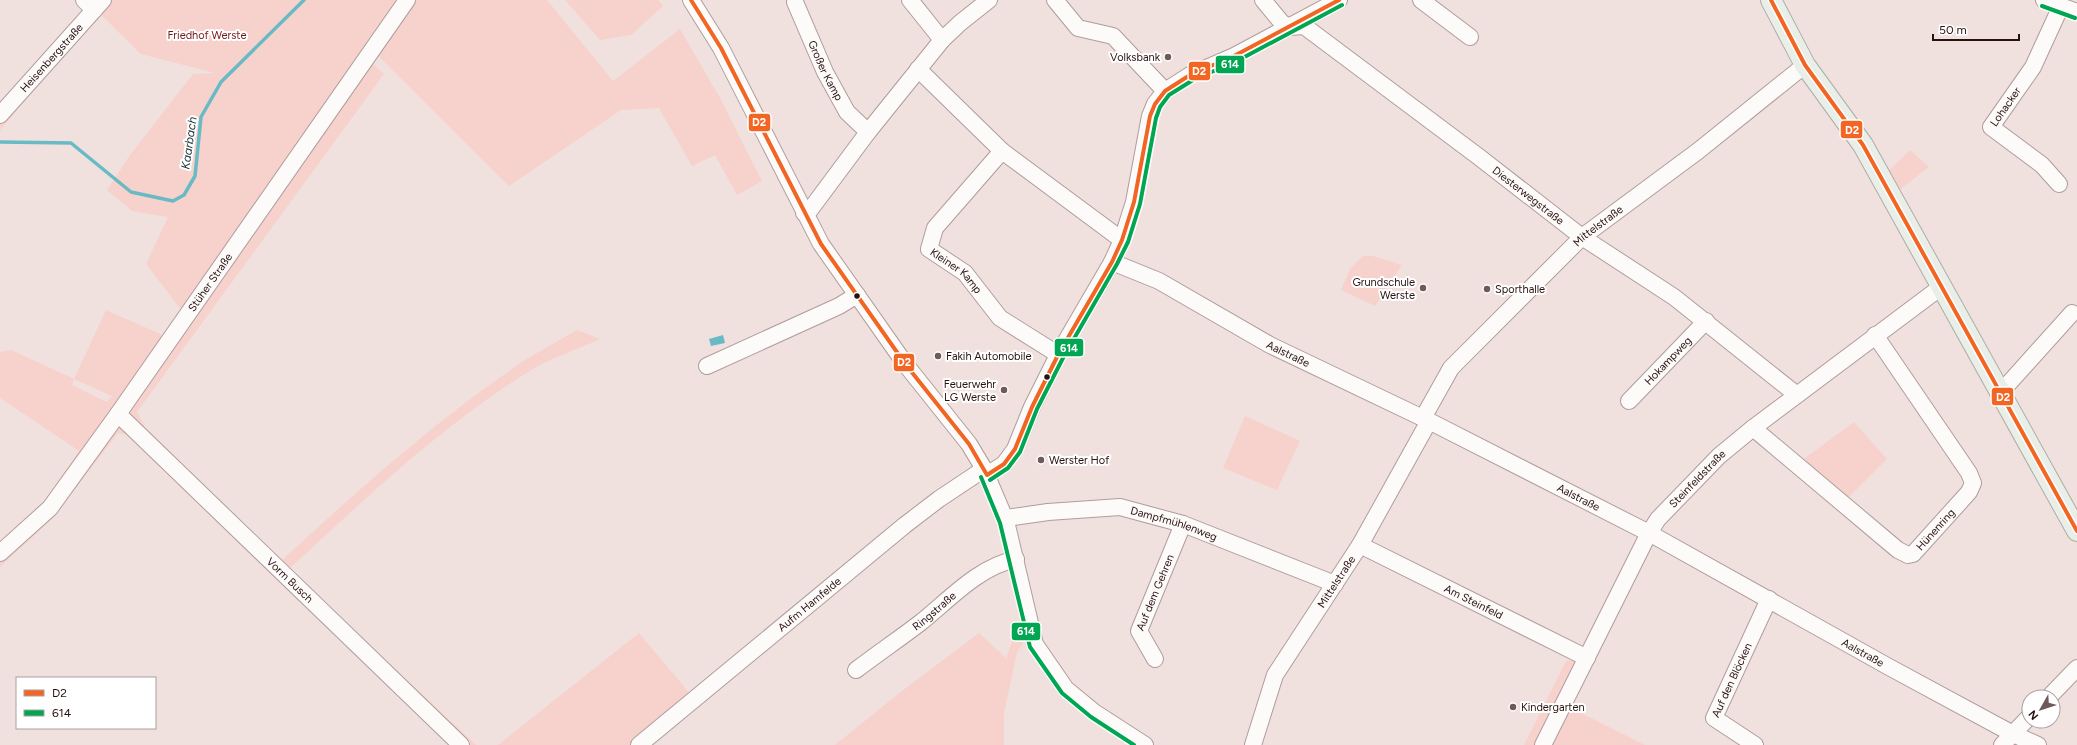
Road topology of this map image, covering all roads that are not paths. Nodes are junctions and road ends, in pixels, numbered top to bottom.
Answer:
1 (407, 0) edge
2 (692, 0) edge
3 (910, 0) edge
4 (989, 0) edge
5 (1055, 0) edge
6 (1263, 0) edge
7 (1340, 0) edge
8 (1421, 0) edge
9 (1771, 0) edge
10 (2044, 0) edge
11 (794, 2) dead end
12 (94, 3) edge
13 (2061, 6) junction
14 (2077, 12) edge
15 (1289, 27) junction
16 (1470, 37) dead end
17 (942, 40) junction
18 (1806, 65) junction
19 (918, 69) junction
20 (1166, 91) junction
21 (0, 115) edge
22 (868, 132) junction
23 (1002, 151) junction
24 (2059, 184) dead end
25 (804, 213) junction
26 (1582, 237) junction
27 (1122, 240) junction
28 (1112, 262) junction
29 (1941, 287) junction
30 (857, 295) junction
31 (2072, 313) dead end
32 (1706, 322) junction
33 (1875, 335) junction
34 (1059, 353) junction
35 (708, 366) dead end
36 (2001, 392) junction
37 (1797, 395) junction
38 (1629, 401) dead end
39 (118, 414) junction
40 (1426, 420) junction
41 (1753, 428) junction
42 (985, 472) junction
43 (1006, 521) junction
44 (1183, 524) junction
45 (2077, 531) edge
46 (1649, 533) junction
47 (1360, 545) junction
48 (0, 553) edge
49 (1016, 559) junction
50 (1335, 584) junction
51 (1769, 599) junction
52 (1587, 658) junction
53 (1155, 659) dead end
54 (2077, 668) edge
55 (856, 670) dead end
56 (2057, 689) edge
57 (2021, 726) edge
58 (2007, 740) edge
59 (461, 745) edge
60 (639, 745) edge
61 (1145, 745) edge
62 (1253, 745) edge
63 (1543, 745) edge
64 (1755, 745) edge
65 (2038, 745) edge

1 - 39 street, Stüher Straße
2 - 25 street
3 - 17 street
4 - 17 street
5 - 20 street
6 - 15 street
7 - 15 street
8 - 16 street
9 - 18 main road
10 - 13 street
11 - 22 street, Großer Kamp
12 - 21 street, Heisenbergstraße
13 - 14 street
13 - 24 street, Lohacker
15 - 20 street
15 - 26 street, Diesterwegstraße
17 - 19 street
18 - 26 street, Mittelstraße
18 - 29 main road
19 - 22 street
19 - 23 street
20 - 27 street
22 - 25 street
23 - 27 street
23 - 34 street, Kleiner Kamp
25 - 30 street
26 - 32 street, Diesterwegstraße
26 - 40 street, Mittelstraße
27 - 28 street
28 - 34 street
28 - 40 street, Aalstraße
29 - 33 street, Steinfeldstraße
29 - 36 main road
30 - 35 street
30 - 42 street
31 - 36 street
32 - 37 street, Diesterwegstraße
32 - 38 street, Hokampweg
33 - 37 street, Steinfeldstraße
33 - 41 street, Hünenring
34 - 42 street
36 - 45 main road
37 - 41 street, Steinfeldstraße
39 - 48 street, Stüher Straße
39 - 59 street, Vorm Busch
40 - 46 street, Aalstraße
40 - 47 street, Mittelstraße
41 - 46 street, Steinfeldstraße
42 - 43 street
42 - 60 street, Aufm Hamfelde
43 - 44 street, Dampfmühlenweg
43 - 49 street
44 - 50 street, Dampfmühlenweg
44 - 53 street, Auf dem Gehren
46 - 51 street, Aalstraße
46 - 52 street, Steinfeldstraße
47 - 50 street, Mittelstraße
47 - 52 street, Am Steinfeld
49 - 55 street, Ringstraße
49 - 61 street
50 - 62 street, Mittelstraße
51 - 58 street, Aalstraße
51 - 64 street, Auf den Blöcken
52 - 63 street, Steinfeldstraße
54 - 56 street
57 - 58 street
58 - 65 street, Aalstraße

